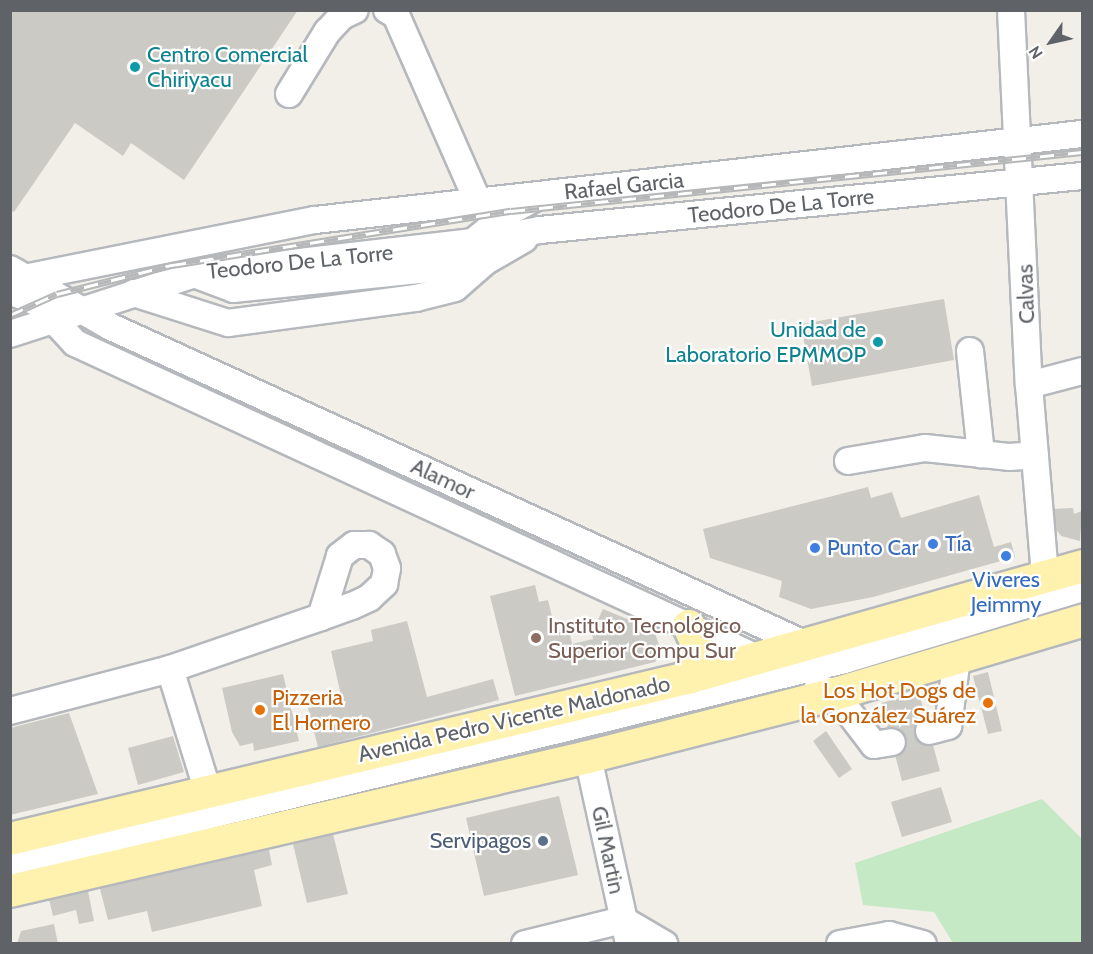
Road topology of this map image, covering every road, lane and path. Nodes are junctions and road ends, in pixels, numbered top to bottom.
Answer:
1 (355, 10) edge
2 (387, 10) edge
3 (1011, 10) edge
4 (289, 93) dead end
5 (1083, 134) edge
6 (1018, 142) junction
7 (1083, 176) edge
8 (1022, 182) junction
9 (541, 195) junction
10 (478, 202) junction
11 (540, 230) junction
12 (473, 242) junction
13 (168, 250) junction
14 (195, 274) junction
15 (17, 279) edge
16 (134, 293) junction
17 (79, 309) junction
18 (51, 319) junction
19 (10, 334) edge
20 (970, 351) dead end
21 (1083, 371) edge
22 (1029, 385) junction
23 (981, 454) junction
24 (1035, 455) junction
25 (848, 461) dead end
26 (1083, 566) edge
27 (1045, 577) junction
28 (1083, 588) edge
29 (321, 617) dead end
30 (1083, 621) edge
31 (689, 626) junction
32 (810, 646) junction
33 (756, 658) junction
34 (957, 658) junction
35 (844, 660) junction
36 (170, 669) junction
37 (788, 673) junction
38 (692, 677) junction
39 (881, 680) junction
40 (835, 694) junction
41 (10, 711) edge
42 (929, 731) tunnel mouth
43 (892, 742) tunnel mouth
44 (588, 757) junction
45 (208, 792) junction
46 (10, 839) edge
47 (10, 864) edge
48 (10, 891) edge
49 (626, 932) edge
50 (525, 944) edge
51 (664, 944) edge
52 (840, 944) edge
53 (923, 944) edge

1 - 4 street
2 - 10 street
3 - 6 street, Calvas
5 - 6 street, Rafael Garcia
6 - 8 street, Calvas
6 - 9 street, Rafael Garcia
7 - 8 street
8 - 11 street, Teodoro De La Torre
8 - 22 street, Calvas
9 - 10 street, Rafael Garcia
9 - 12 street
10 - 13 street, Rafael Garcia
11 - 12 street, Teodoro De La Torre
11 - 16 street, Teodoro De La Torre
12 - 14 street, Teodoro De La Torre
13 - 14 street
13 - 15 street, Rafael Garcia
14 - 16 street, Teodoro De La Torre
15 - 17 street, Alamor
15 - 18 street, Alamor
16 - 17 street, Teodoro De La Torre
17 - 18 street, Teodoro De La Torre
17 - 32 street, Alamor
18 - 19 street, Teodoro De La Torre
18 - 31 street, Alamor
20 - 23 street
21 - 22 street
22 - 24 street, Calvas
23 - 24 street
23 - 25 street
24 - 27 street, Calvas
26 - 27 main road, Avenida Pedro Vicente Maldonado
27 - 32 main road, Avenida Pedro Vicente Maldonado
28 - 35 street
29 - 36 street
30 - 34 main road
31 - 33 street, Alamor
31 - 38 main road
32 - 33 main road, Avenida Pedro Vicente Maldonado
32 - 35 street, Alamor
33 - 37 street, Alamor
33 - 38 main road, Avenida Pedro Vicente Maldonado
34 - 39 main road
34 - 42 street
35 - 37 street
35 - 39 street, Alamor
36 - 41 street
36 - 45 street
37 - 40 street, Alamor
37 - 47 street
38 - 45 main road, Avenida Pedro Vicente Maldonado
39 - 40 main road
40 - 43 street
40 - 44 main road
44 - 48 main road
44 - 49 street, Gil Martin
45 - 46 main road, Avenida Pedro Vicente Maldonado
49 - 50 street
49 - 51 street
52 - 53 street

